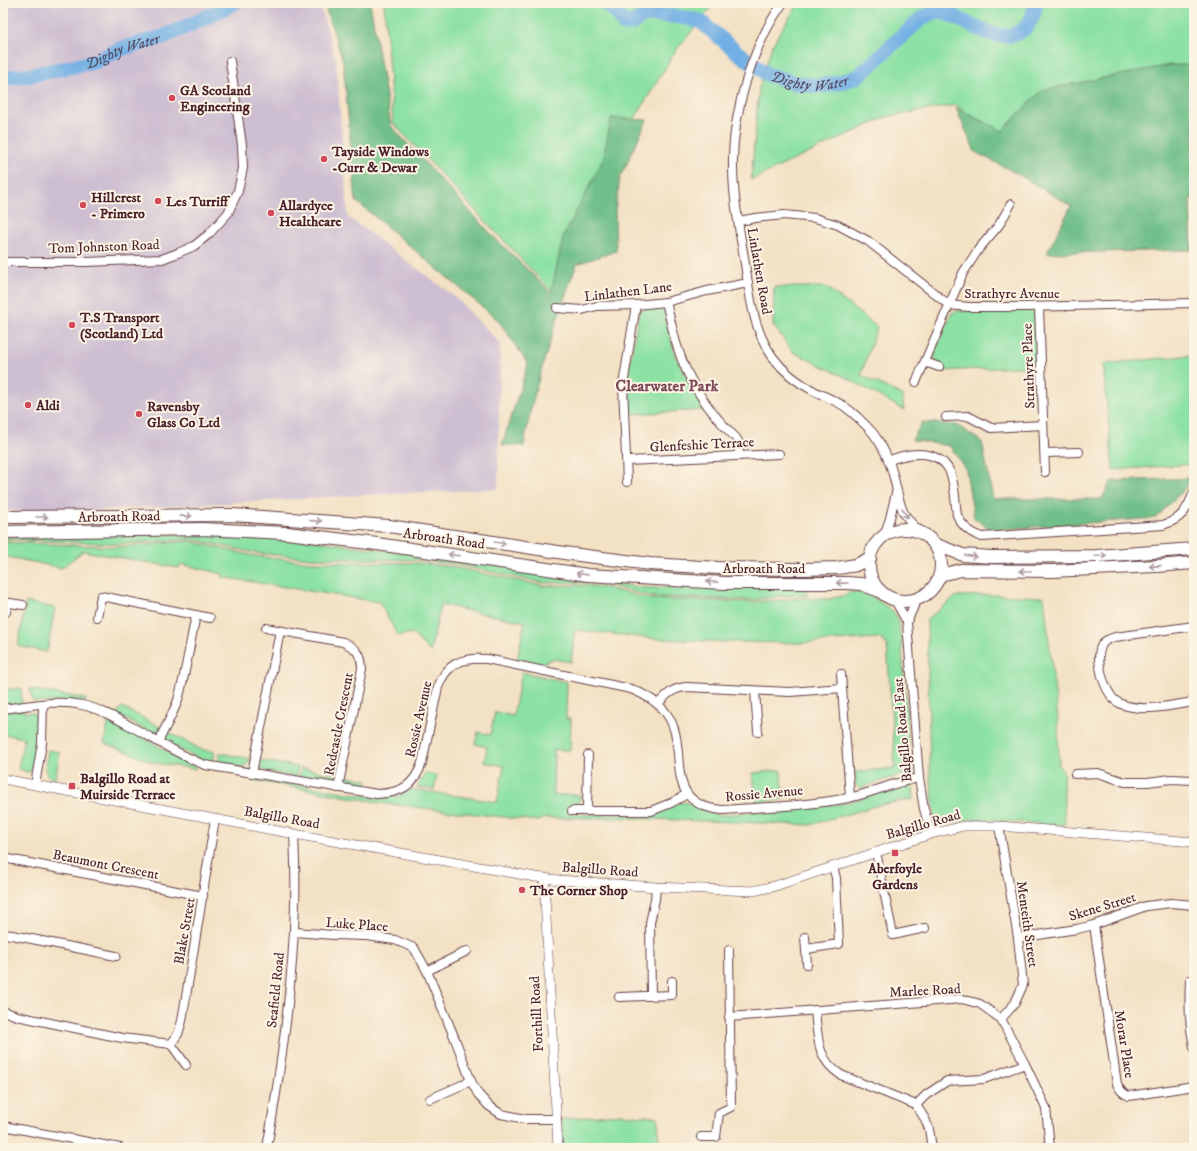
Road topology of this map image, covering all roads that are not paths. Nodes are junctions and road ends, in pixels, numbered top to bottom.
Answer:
1 (783, 3) edge
2 (230, 61) dead end
3 (1011, 204) dead end
4 (739, 222) junction
5 (3, 262) edge
6 (748, 283) junction
7 (666, 302) junction
8 (1194, 303) edge
9 (636, 305) junction
10 (949, 305) junction
11 (1039, 307) junction
12 (557, 308) dead end
13 (925, 362) junction
14 (940, 367) dead end
15 (916, 382) dead end
16 (946, 417) dead end
17 (1043, 425) junction
18 (1079, 452) dead end
19 (1045, 453) junction
20 (779, 454) dead end
21 (739, 455) junction
22 (627, 461) junction
23 (888, 461) junction
24 (1045, 472) dead end
25 (627, 482) dead end
26 (1194, 492) edge
27 (896, 493) junction
28 (3, 516) edge
29 (918, 531) junction
30 (3, 532) edge
31 (884, 536) junction
32 (934, 544) junction
33 (1194, 549) edge
34 (870, 558) junction
35 (1194, 563) edge
36 (940, 575) junction
37 (880, 591) junction
38 (917, 599) junction
39 (895, 600) junction
40 (5, 602) edge
41 (23, 605) dead end
42 (6, 612) dead end
43 (196, 615) junction
44 (97, 618) dead end
45 (210, 618) dead end
46 (907, 622) junction
47 (1194, 626) edge
48 (266, 628) dead end
49 (280, 631) junction
50 (841, 674) dead end
51 (842, 688) junction
52 (755, 691) junction
53 (1194, 702) edge
54 (44, 704) junction
55 (658, 704) junction
56 (3, 709) edge
57 (758, 732) dead end
58 (158, 742) junction
59 (588, 755) dead end
60 (252, 773) junction
61 (1075, 774) dead end
62 (919, 778) junction
63 (3, 779) edge
64 (1194, 780) edge
65 (34, 785) junction
66 (338, 788) junction
67 (687, 794) junction
68 (850, 797) junction
69 (572, 811) dead end
70 (587, 811) junction
71 (216, 819) junction
72 (999, 826) junction
73 (294, 834) junction
74 (931, 834) junction
75 (1194, 842) edge
76 (876, 852) junction
77 (3, 858) edge
78 (833, 867) junction
79 (544, 878) junction
80 (656, 887) junction
81 (203, 896) junction
82 (1194, 905) edge
83 (1094, 925) junction
84 (925, 928) dead end
85 (294, 932) junction
86 (3, 934) edge
87 (805, 937) dead end
88 (1018, 938) junction
89 (806, 949) junction
90 (729, 950) dead end
91 (467, 951) dead end
92 (116, 956) dead end
93 (807, 964) dead end
94 (427, 971) junction
95 (672, 980) dead end
96 (1194, 980) edge
97 (652, 996) junction
98 (619, 997) dead end
99 (815, 1010) junction
100 (3, 1011) edge
101 (729, 1017) junction
102 (1001, 1019) junction
103 (171, 1044) junction
104 (1194, 1047) edge
105 (1025, 1064) junction
106 (186, 1065) dead end
107 (471, 1081) junction
108 (1194, 1086) edge
109 (430, 1099) dead end
110 (916, 1105) junction
111 (557, 1119) junction
112 (3, 1126) edge
113 (701, 1137) dead end
114 (120, 1148) edge
115 (267, 1148) edge
116 (558, 1148) edge
117 (932, 1148) edge
118 (1050, 1148) edge

1 - 4 street, Linlathen Road
2 - 5 street, Tom Johnston Road
3 - 10 street
4 - 6 street, Linlathen Road
4 - 10 street, Strathyre Avenue
6 - 7 street, Linlathen Lane
6 - 23 street, Linlathen Road
7 - 9 street, Linlathen Lane
7 - 21 street
8 - 11 street, Strathyre Avenue
9 - 12 street, Linlathen Lane
9 - 22 street
10 - 11 street, Strathyre Avenue
10 - 13 street
11 - 17 street, Strathyre Place
13 - 14 street
13 - 15 street
16 - 17 street, Strathyre Place
17 - 19 street, Strathyre Place
18 - 19 street
19 - 24 street, Strathyre Place
20 - 21 street, Glenfeshie Terrace
21 - 22 street, Glenfeshie Terrace
22 - 25 street
23 - 26 street
23 - 27 street, Linlathen Road
27 -> 29 street, Linlathen Road
27 - 31 street, Linlathen Road
28 -> 34 main road, Arbroath Road
29 - 31 main road
29 - 32 main road
37 -> 30 main road, Arbroath Road
31 - 34 main road
32 -> 33 main road
32 - 36 main road
34 - 37 main road
35 -> 36 main road
36 - 38 main road
37 - 39 main road
38 - 39 main road
38 - 46 street, Balgillo Road East
39 - 46 street, Balgillo Road East
40 - 41 street
40 - 42 street
43 - 44 street
43 - 45 street
43 - 58 street
46 - 62 street, Balgillo Road East
47 - 53 street
48 - 49 street, Redcastle Crescent
49 - 60 street
49 - 66 street, Redcastle Crescent
50 - 51 street
51 - 52 street
51 - 68 street
52 - 55 street
52 - 57 street
54 - 56 street, Rossie Avenue
54 - 58 street, Rossie Avenue
54 - 65 street
55 - 66 street, Rossie Avenue
55 - 67 street, Rossie Avenue
58 - 60 street, Rossie Avenue
59 - 70 street
60 - 66 street, Rossie Avenue
61 - 64 street
62 - 68 street, Rossie Avenue
62 - 74 street, Balgillo Road East
63 - 65 street, Balgillo Road
65 - 71 street, Balgillo Road
67 - 68 street, Rossie Avenue
67 - 70 street
69 - 70 street
71 - 73 street, Balgillo Road
71 - 81 street, Blake Street
72 - 74 street, Balgillo Road
72 - 75 street, Balgillo Road
72 - 88 street, Menteith Street
73 - 79 street, Balgillo Road
73 - 85 street, Seafield Road
74 - 76 street, Balgillo Road
76 - 78 street, Balgillo Road
76 - 84 street
77 - 81 street, Beaumont Crescent
78 - 80 street, Balgillo Road
78 - 89 street
79 - 80 street, Balgillo Road
79 - 111 street, Forthill Road
80 - 97 street
81 - 103 street, Blake Street
82 - 83 street, Skene Street
83 - 88 street, Skene Street
83 - 108 street, Morar Place
85 - 94 street, Luke Place
85 - 115 street, Seafield Road
86 - 92 street
87 - 89 street
88 - 102 street, Menteith Street
89 - 93 street
90 - 101 street
91 - 94 street
94 - 107 street, Luke Place
95 - 97 street
96 - 104 street
97 - 98 street
99 - 101 street, Marlee Road
99 - 102 street, Marlee Road
99 - 110 street
100 - 103 street
101 - 113 street
102 - 105 street, Marlee Road
103 - 106 street
105 - 110 street
105 - 118 street, Marlee Road
107 - 109 street
107 - 111 street, Luke Place
110 - 117 street
111 - 116 street, Forthill Road
112 - 114 street

